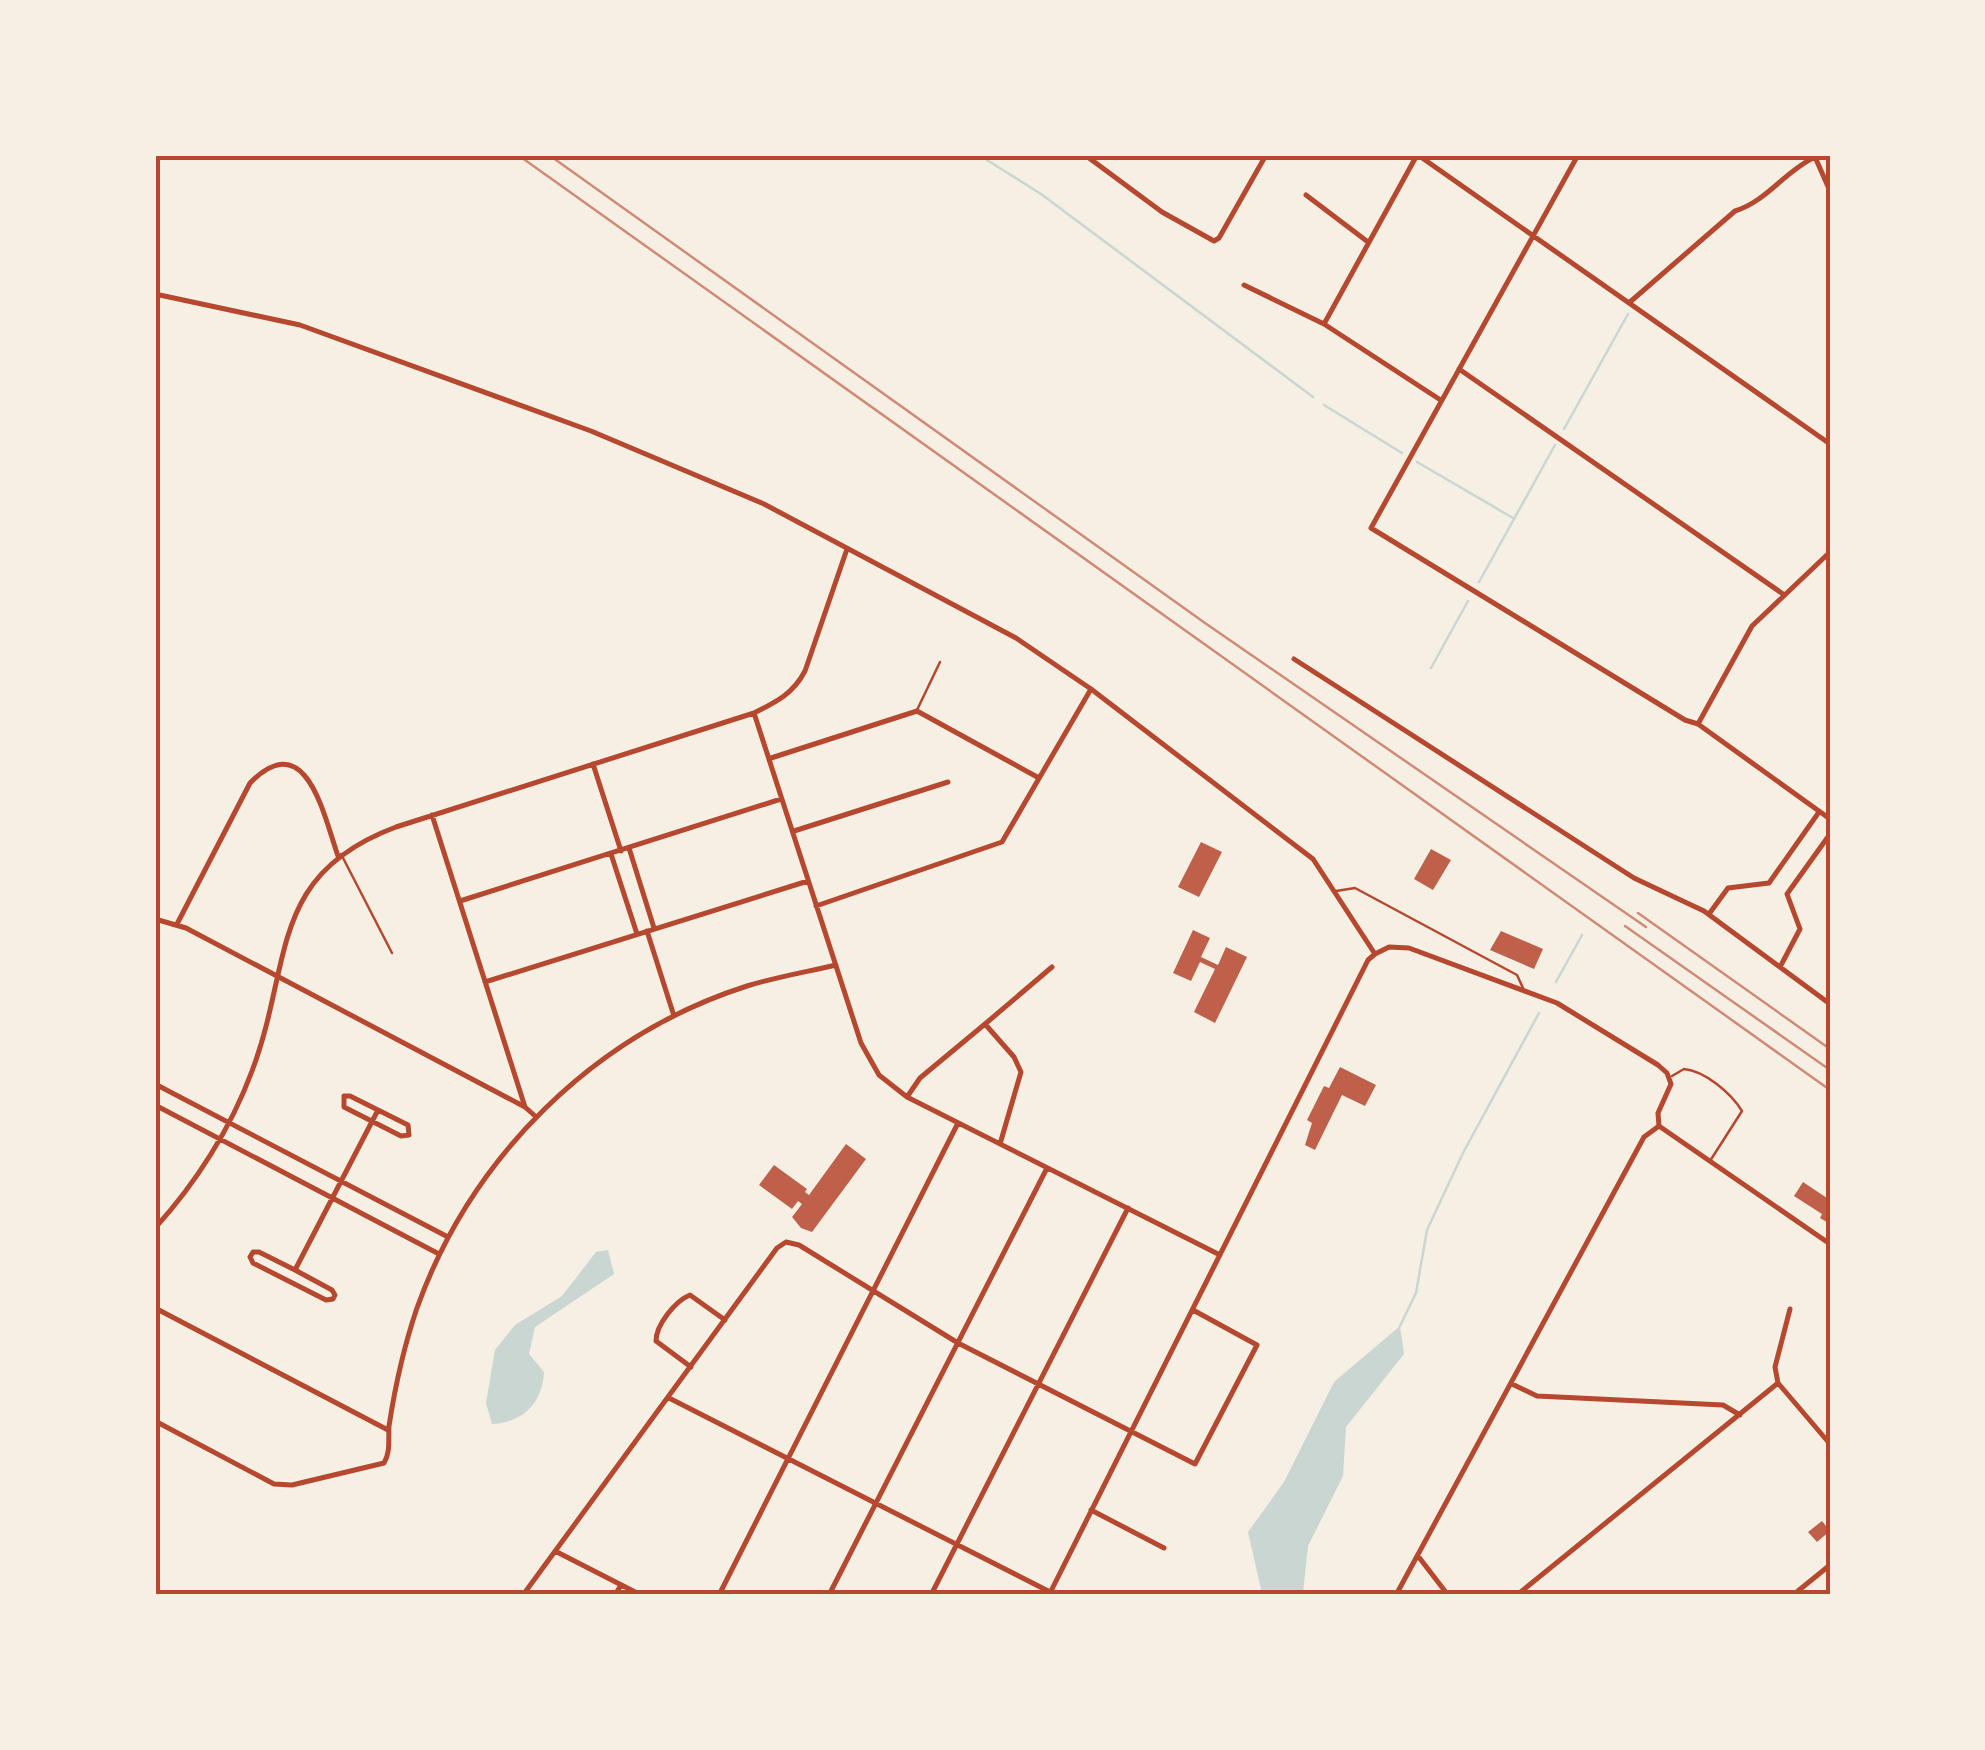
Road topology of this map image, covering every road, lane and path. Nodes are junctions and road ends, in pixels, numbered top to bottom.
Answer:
1 (1085, 155) edge
2 (1266, 155) edge
3 (1418, 155) edge
4 (1578, 155) edge
5 (1815, 156) edge
6 (1830, 191) edge
7 (1306, 194) dead end
8 (1533, 237) junction
9 (1368, 242) junction
10 (1244, 285) dead end
11 (155, 294) edge
12 (1630, 302) junction
13 (1324, 324) junction
14 (1459, 369) junction
15 (1440, 400) junction
16 (1830, 444) edge
17 (848, 549) junction
18 (1830, 552) edge
19 (1784, 594) junction
20 (1294, 659) dead end
21 (940, 662) dead end
22 (1091, 689) junction
23 (917, 711) junction
24 (754, 713) junction
25 (1698, 724) junction
26 (770, 758) junction
27 (593, 764) junction
28 (1039, 778) junction
29 (948, 782) dead end
30 (782, 798) junction
31 (1819, 812) junction
32 (432, 815) junction
33 (1830, 818) edge
34 (794, 832) junction
35 (1830, 834) edge
36 (630, 848) junction
37 (621, 851) junction
38 (611, 854) junction
39 (340, 856) junction
40 (808, 880) junction
41 (1335, 891) junction
42 (460, 901) junction
43 (816, 906) junction
44 (1709, 914) junction
45 (155, 920) edge
46 (177, 924) junction
47 (650, 930) junction
48 (636, 934) junction
49 (392, 953) dead end
50 (1374, 954) junction
51 (836, 965) junction
52 (1052, 967) dead end
53 (1780, 967) junction
54 (278, 978) junction
55 (485, 982) junction
56 (1524, 990) junction
57 (1830, 1004) edge
58 (674, 1016) junction
59 (986, 1024) junction
60 (1670, 1078) junction
61 (155, 1084) edge
62 (906, 1097) junction
63 (155, 1104) edge
64 (526, 1107) junction
65 (378, 1110) junction
66 (535, 1116) junction
67 (228, 1122) junction
68 (373, 1122) junction
69 (958, 1123) junction
70 (1659, 1126) junction
71 (220, 1138) junction
72 (1000, 1144) junction
73 (1709, 1162) junction
74 (1047, 1168) junction
75 (342, 1181) junction
76 (332, 1198) junction
77 (1128, 1208) junction
78 (155, 1228) edge
79 (448, 1237) junction
80 (1830, 1244) edge
81 (440, 1254) junction
82 (1220, 1255) junction
83 (295, 1270) junction
84 (873, 1290) junction
85 (155, 1308) edge
86 (1790, 1309) dead end
87 (1193, 1310) junction
88 (725, 1320) junction
89 (958, 1342) junction
90 (691, 1367) junction
91 (1778, 1383) junction
92 (1037, 1384) junction
93 (1512, 1384) junction
94 (669, 1398) junction
95 (1740, 1415) junction
96 (155, 1422) edge
97 (388, 1430) junction
98 (1132, 1431) junction
99 (1830, 1444) edge
100 (789, 1459) junction
101 (876, 1503) junction
102 (1091, 1510) junction
103 (957, 1544) junction
104 (1164, 1548) dead end
105 (555, 1551) junction
106 (1418, 1556) junction
107 (1830, 1565) edge
108 (620, 1585) junction
109 (1052, 1594) edge
110 (523, 1595) edge
111 (615, 1595) edge
112 (641, 1595) edge
113 (719, 1595) edge
114 (829, 1595) edge
115 (931, 1595) edge
116 (1396, 1595) edge
117 (1448, 1595) edge
118 (1516, 1595) edge
119 (1793, 1595) edge

1 - 2 street
3 - 8 street
3 - 9 street
4 - 8 street
5 - 6 street
5 - 12 street
7 - 9 street
8 - 12 street
8 - 14 street
9 - 13 street
10 - 13 street
11 - 17 street
12 - 16 street
13 - 15 street
14 - 15 street
14 - 19 street
15 - 25 street
17 - 22 street
17 - 24 street
18 - 19 street
19 - 25 street
20 - 44 street
21 - 23 lane
22 - 28 street
22 - 41 street
23 - 26 street
23 - 28 street
24 - 26 street
24 - 27 street
25 - 31 street
26 - 30 street
27 - 32 street
27 - 37 street
28 - 43 street
29 - 34 street
30 - 34 street
30 - 36 street
31 - 33 street
31 - 44 street
32 - 39 street
32 - 42 street
34 - 40 street
35 - 53 street
36 - 37 street
36 - 47 street
37 - 38 street
38 - 42 street
38 - 48 street
39 - 46 street
39 - 49 lane
39 - 54 street
40 - 43 street
40 - 47 street
41 - 50 street
41 - 56 lane
42 - 55 street
43 - 51 street
44 - 53 street
45 - 46 street
46 - 54 street
47 - 48 street
47 - 58 street
48 - 55 street
50 - 56 street
50 - 82 street
51 - 58 street
51 - 62 street
52 - 59 street
53 - 57 street
54 - 64 street
54 - 67 street
55 - 64 street
56 - 60 street
58 - 66 street
59 - 62 street
59 - 72 street
60 - 70 street
60 - 73 lane
61 - 67 street
62 - 69 street
63 - 71 street
64 - 66 street
65 - 68 street
65 - 68 street
65 - 68 street
66 - 79 street
67 - 71 street
67 - 75 street
68 - 75 street
69 - 72 street
69 - 84 street
70 - 73 street
70 - 93 street
71 - 76 street
71 - 78 street
72 - 74 street
73 - 80 street
74 - 77 street
74 - 89 street
75 - 76 street
75 - 79 street
76 - 81 street
76 - 83 street
77 - 82 street
77 - 92 street
79 - 81 street
81 - 97 street
82 - 87 street
83 - 83 street
84 - 88 street
84 - 89 street
84 - 100 street
85 - 97 street
86 - 91 street
87 - 98 street
87 - 98 street
88 - 90 street
88 - 90 street
89 - 92 street
89 - 101 street
90 - 94 street
91 - 95 street
91 - 99 street
92 - 98 street
92 - 103 street
93 - 95 street
93 - 106 street
94 - 100 street
94 - 105 street
95 - 118 street
96 - 97 street
98 - 102 street
100 - 101 street
100 - 113 street
101 - 103 street
101 - 114 street
102 - 104 street
102 - 109 street
103 - 109 street
103 - 115 street
105 - 108 street
105 - 110 street
106 - 116 street
106 - 117 street
107 - 119 street
108 - 111 street
108 - 112 street

